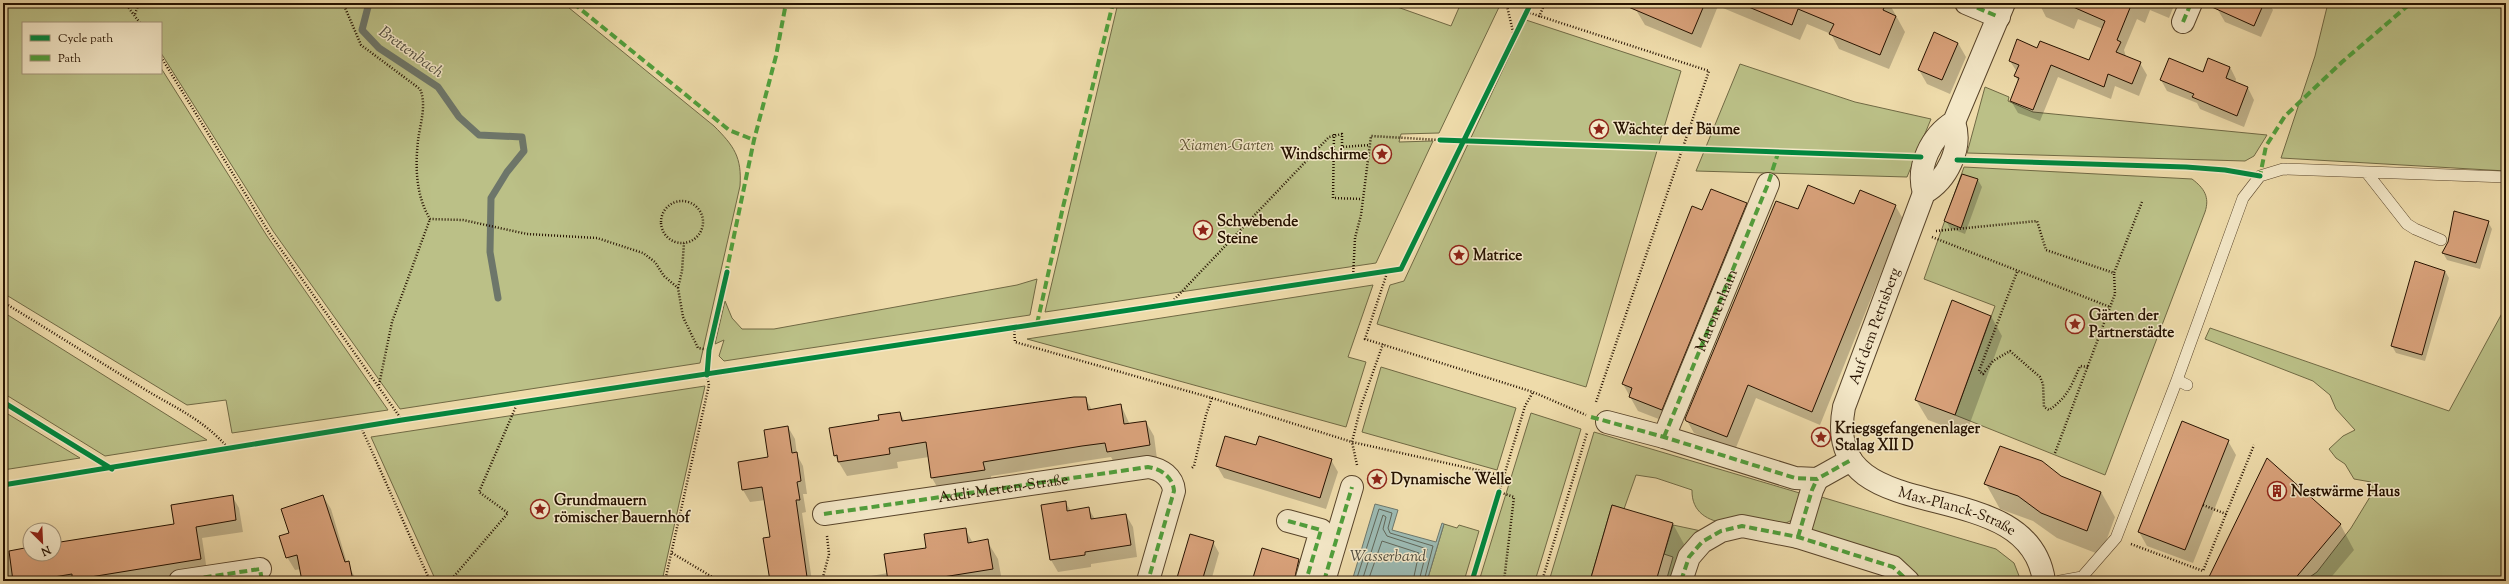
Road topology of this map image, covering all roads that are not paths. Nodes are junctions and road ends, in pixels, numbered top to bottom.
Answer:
1 (1966, 3) edge
2 (2002, 10) edge
3 (2368, 173) junction
4 (2506, 177) edge
5 (1768, 184) dead end
6 (2441, 240) dead end
7 (1597, 416) road end
8 (1664, 437) junction
9 (1851, 460) junction
10 (1817, 479) junction
11 (1352, 487) road end
12 (824, 514) road end
13 (1288, 521) dead end
14 (1798, 538) junction
15 (260, 569) dead end
16 (2083, 579) edge
17 (180, 581) edge
18 (1148, 581) edge
19 (1306, 581) edge
20 (1324, 581) edge
21 (1681, 581) edge
22 (1908, 581) edge
23 (2044, 581) edge
24 (2060, 581) edge

1 - 2 street
2 - 9 street, Auf dem Petrisberg
3 - 4 lane
3 - 6 lane
3 - 16 lane
5 - 8 street, Maronenhain
7 - 8 street
8 - 10 street
9 - 10 street
9 - 23 street, Max-Planck-Straße
10 - 14 street
11 - 20 street
12 - 18 street, Addi-Merten-Straße
13 - 19 street
14 - 21 street
14 - 22 street
15 - 17 street
16 - 24 lane

